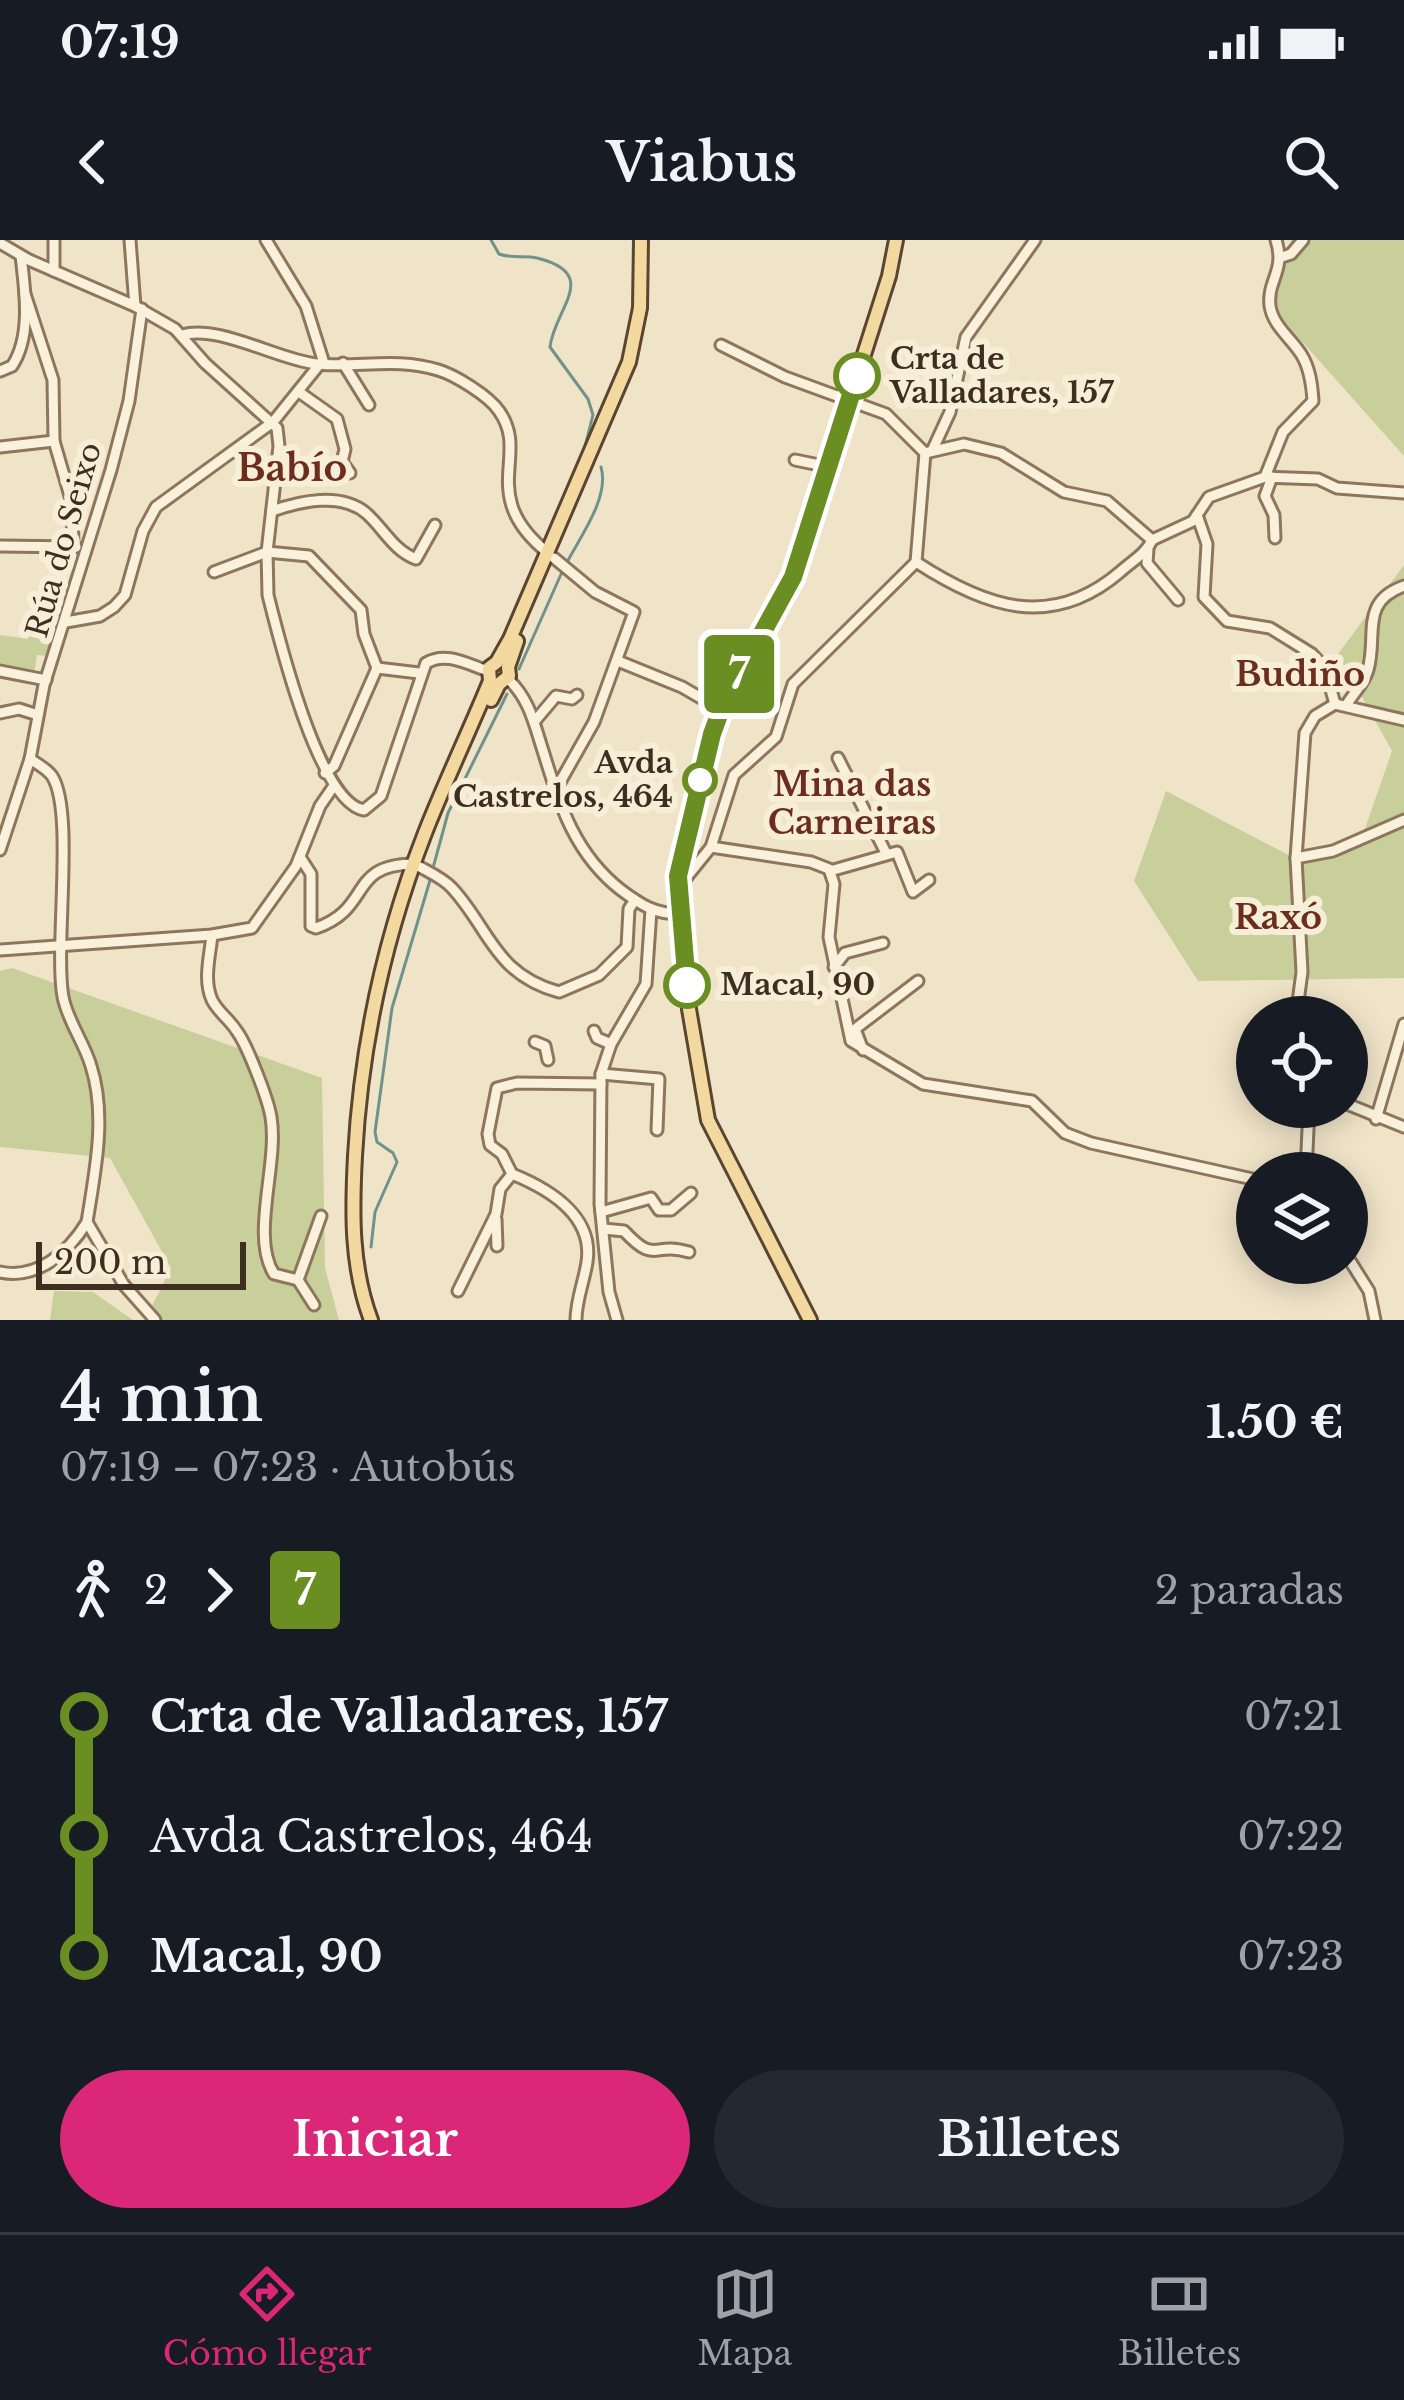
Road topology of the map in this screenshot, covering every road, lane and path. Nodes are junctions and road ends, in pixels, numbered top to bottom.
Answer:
1 (54, 240) edge
2 (130, 240) edge
3 (266, 240) edge
4 (645, 240) edge
5 (896, 240) edge
6 (1035, 240) edge
7 (1276, 240) edge
8 (1303, 240) edge
9 (0, 243) edge
10 (21, 256) junction
11 (1282, 257) junction
12 (54, 271) junction
13 (25, 294) junction
14 (138, 308) junction
15 (182, 335) junction
16 (721, 345) dead end
17 (343, 363) junction
18 (316, 364) junction
19 (0, 371) edge
20 (298, 392) junction
21 (850, 400) junction
22 (369, 405) dead end
23 (273, 422) junction
24 (54, 441) junction
25 (0, 447) edge
26 (928, 452) junction
27 (795, 460) dead end
28 (829, 467) junction
29 (350, 473) dead end
30 (1268, 477) junction
31 (1404, 493) edge
32 (272, 512) junction
33 (1197, 515) junction
34 (435, 525) dead end
35 (1275, 538) dead end
36 (1150, 545) junction
37 (0, 546) edge
38 (73, 546) junction
39 (87, 551) junction
40 (266, 552) junction
41 (558, 561) junction
42 (916, 562) junction
43 (214, 572) dead end
44 (1404, 586) edge
45 (1178, 600) dead end
46 (66, 622) junction
47 (617, 661) junction
48 (377, 668) junction
49 (0, 671) edge
50 (419, 673) junction
51 (498, 674) junction
52 (46, 680) junction
53 (578, 695) dead end
54 (1341, 704) junction
55 (721, 709) junction
56 (0, 713) edge
57 (38, 716) junction
58 (1404, 720) edge
59 (534, 722) junction
60 (838, 758) dead end
61 (30, 759) junction
62 (325, 773) junction
63 (333, 787) junction
64 (555, 791) junction
65 (1404, 820) edge
66 (711, 847) junction
67 (0, 850) edge
68 (886, 853) junction
69 (300, 857) junction
70 (1296, 858) junction
71 (424, 870) junction
72 (830, 871) junction
73 (928, 880) dead end
74 (677, 889) junction
75 (635, 900) junction
76 (651, 910) junction
77 (680, 914) junction
78 (212, 935) junction
79 (883, 943) dead end
80 (61, 944) junction
81 (627, 946) junction
82 (0, 950) edge
83 (650, 956) junction
84 (834, 967) junction
85 (918, 981) dead end
86 (1299, 996) edge
87 (1404, 1024) edge
88 (594, 1031) dead end
89 (535, 1042) dead end
90 (611, 1044) junction
91 (863, 1050) junction
92 (548, 1060) dead end
93 (601, 1079) junction
94 (1368, 1115) edge
95 (1376, 1119) junction
96 (1070, 1127) dead end
97 (1404, 1127) edge
98 (658, 1130) dead end
99 (1077, 1138) junction
100 (512, 1174) junction
101 (1236, 1175) edge
102 (691, 1192) dead end
103 (601, 1212) junction
104 (496, 1214) junction
105 (321, 1216) dead end
106 (87, 1222) junction
107 (604, 1229) junction
108 (497, 1246) dead end
109 (689, 1252) dead end
110 (587, 1263) junction
111 (0, 1272) edge
112 (298, 1280) junction
113 (609, 1280) junction
114 (1365, 1284) edge
115 (458, 1291) dead end
116 (314, 1305) dead end
117 (573, 1318) edge
118 (154, 1320) edge
119 (375, 1320) edge
120 (617, 1320) edge
121 (810, 1320) edge
122 (1375, 1320) edge

1 - 12 street
2 - 14 street, Rúa do Seixo
3 - 18 street
4 - 41 main road
5 - 21 main road
6 - 26 street
7 - 11 street
8 - 11 street
9 - 10 street
10 - 12 street
10 - 13 street
11 - 30 street
12 - 14 street
13 - 19 street
13 - 24 street
14 - 15 street
14 - 39 street, Rúa do Seixo
15 - 18 street
15 - 23 street
16 - 21 street
17 - 18 street
17 - 22 street
17 - 41 street
18 - 20 street
20 - 23 street
20 - 29 street
21 - 26 street
21 - 28 main road
23 - 32 street
23 - 46 street
24 - 25 street
24 - 38 street
26 - 36 street
26 - 42 street
27 - 28 street
28 - 55 main road
30 - 31 street
30 - 33 street
30 - 35 street
32 - 34 street
32 - 40 street
33 - 36 street
33 - 54 street
36 - 42 street
36 - 45 street
37 - 38 street
38 - 39 street
39 - 46 street, Rúa do Seixo
40 - 43 street
40 - 48 street
40 - 62 street
41 - 47 street
41 - 51 main road
42 - 66 street
44 - 54 street
46 - 52 street, Rúa do Seixo
47 - 55 street
47 - 64 street
48 - 50 street
48 - 62 street
49 - 52 street
50 - 51 street
50 - 63 street
51 - 59 street
51 - 71 main road
52 - 57 street, Rúa do Seixo
53 - 59 street
54 - 58 street
54 - 70 street
55 - 74 main road
56 - 57 street
57 - 61 street, Rúa do Seixo
59 - 64 street
60 - 68 street
61 - 67 street, Rúa do Seixo
61 - 80 street
62 - 63 street
63 - 69 street
64 - 75 street
65 - 70 street
66 - 72 street
66 - 74 street
68 - 72 street
68 - 73 street
69 - 71 street
69 - 78 street
70 - 86 street
71 - 81 street
71 - 119 main road
72 - 84 street
74 - 77 main road
75 - 76 street
75 - 81 street
76 - 77 street
76 - 83 street
77 - 121 main road
78 - 80 street
78 - 112 street
79 - 84 street
80 - 82 street
80 - 106 street
81 - 83 street
83 - 90 street
84 - 91 street
85 - 91 street
87 - 95 street
88 - 90 street
89 - 92 street
90 - 93 street
91 - 99 street
93 - 98 street
93 - 100 street
93 - 103 street
94 - 95 street
95 - 97 street
96 - 99 street
99 - 101 street
100 - 104 street
100 - 110 street
102 - 103 street
103 - 107 street
104 - 108 street
104 - 115 street
105 - 112 street
106 - 111 street
106 - 118 street
107 - 109 street
107 - 113 street
110 - 113 street
110 - 117 street
112 - 116 street
113 - 120 street
114 - 122 street

